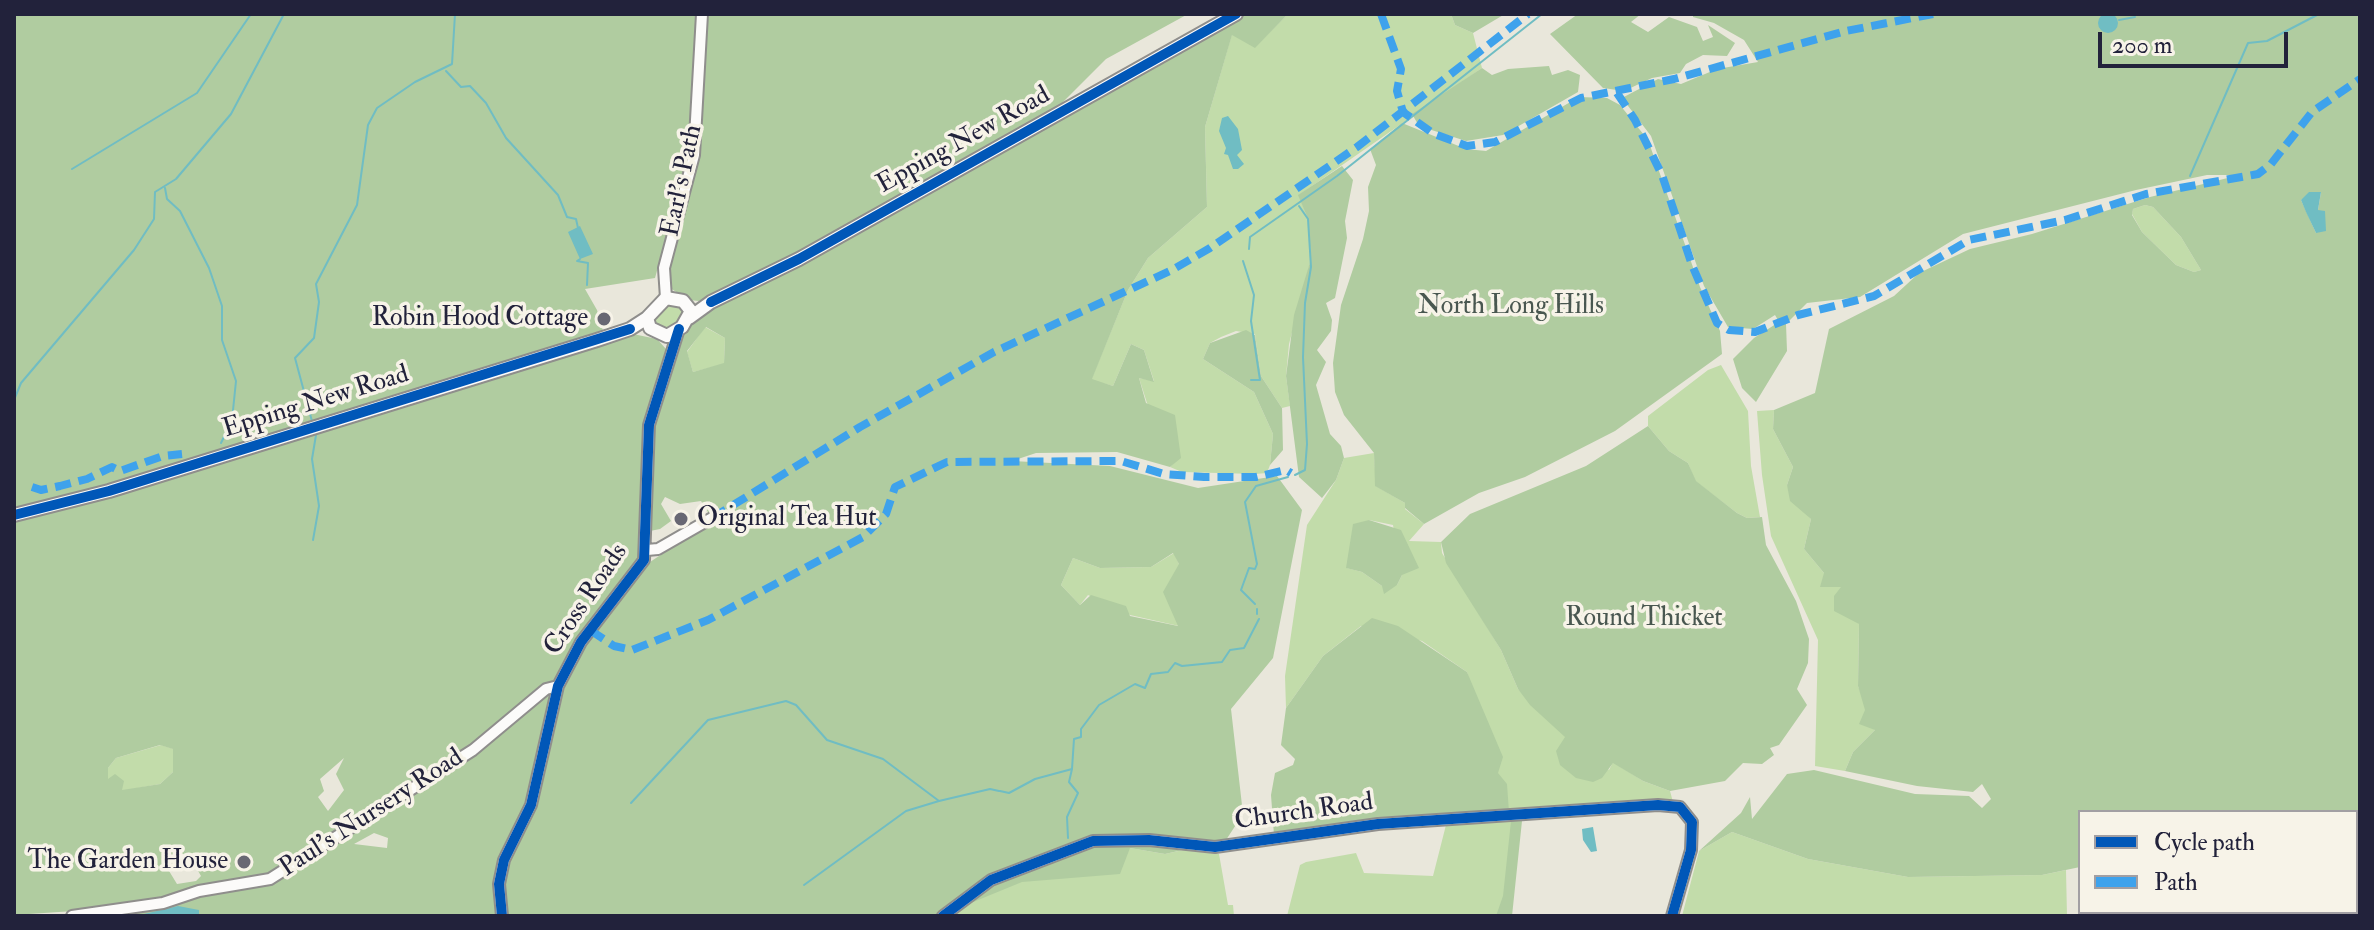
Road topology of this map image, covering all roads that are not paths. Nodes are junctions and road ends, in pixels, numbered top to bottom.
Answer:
1 (702, 14) edge
2 (1236, 14) edge
3 (666, 298) junction
4 (711, 302) junction
5 (686, 304) junction
6 (647, 318) junction
7 (689, 318) junction
8 (630, 329) junction
9 (679, 329) junction
10 (659, 333) junction
11 (673, 349) junction
12 (14, 515) edge
13 (712, 518) dead end
14 (647, 550) junction
15 (558, 686) junction
16 (72, 916) edge
17 (502, 916) edge
18 (943, 916) edge
19 (1672, 916) edge

1 - 3 street, Earl's Path
2 - 4 main road, Epping New Road
3 - 5 main road
3 - 6 main road
4 - 5 main road, Epping New Road
4 - 7 main road, Epping New Road
5 - 7 main road
6 - 8 main road, Epping New Road
6 - 10 main road
7 - 9 main road
8 - 10 main road, Epping New Road
8 - 12 main road, Epping New Road
9 - 10 main road
9 - 11 street, Cross Roads
10 - 11 street
11 - 14 street, Cross Roads
13 - 14 street
14 - 15 street, Cross Roads
15 - 16 street, Paul's Nursery Road
15 - 17 street, Cross Roads
18 - 19 street, Church Road

